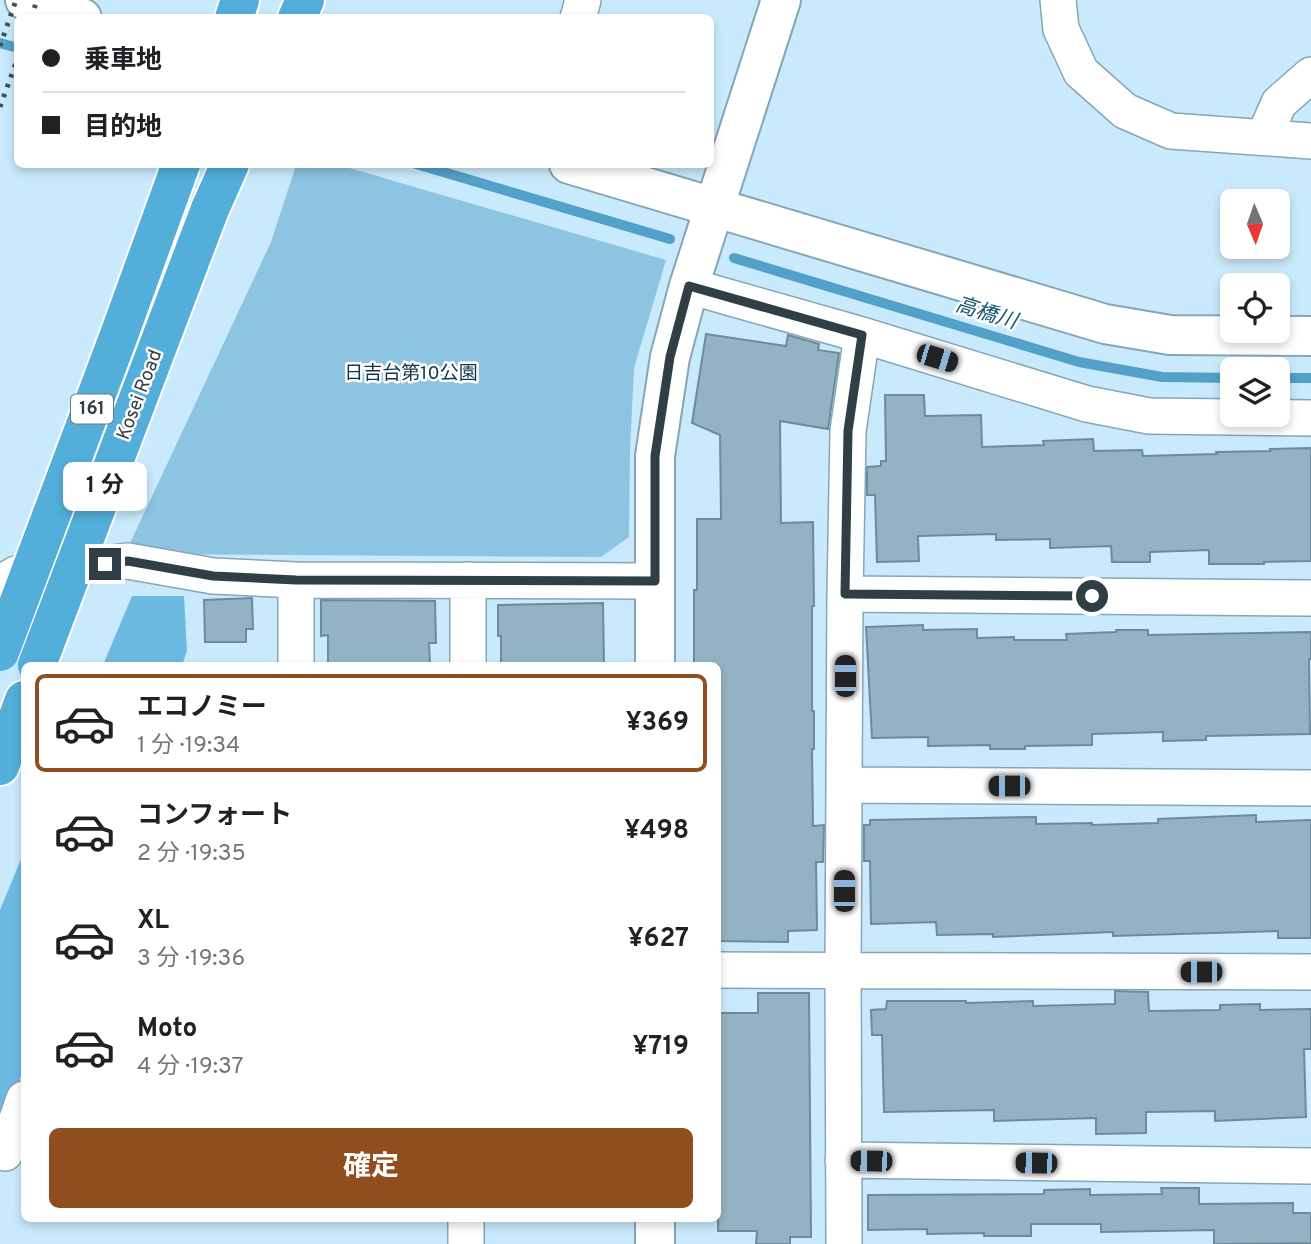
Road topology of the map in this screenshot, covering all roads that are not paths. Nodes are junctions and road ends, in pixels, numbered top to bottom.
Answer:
1 (25, 0) edge
2 (781, 0) edge
3 (1058, 0) edge
4 (69, 14) edge
5 (1311, 75) edge
6 (1264, 137) junction
7 (1311, 141) edge
8 (180, 168) edge
9 (226, 168) edge
10 (583, 168) edge
11 (715, 207) junction
12 (689, 286) junction
13 (862, 335) junction
14 (1311, 336) edge
15 (1311, 418) edge
16 (296, 580) junction
17 (468, 580) junction
18 (655, 581) junction
19 (0, 583) edge
20 (845, 594) junction
21 (1311, 598) edge
22 (0, 652) edge
23 (38, 662) edge
24 (296, 662) edge
25 (468, 662) edge
26 (655, 662) edge
27 (21, 708) edge
28 (0, 766) edge
29 (844, 785) junction
30 (1311, 788) edge
31 (721, 970) edge
32 (843, 971) junction
33 (1311, 972) edge
34 (21, 1111) edge
35 (10, 1157) edge
36 (844, 1160) junction
37 (1311, 1166) edge
38 (466, 1222) edge
39 (655, 1222) edge
40 (466, 1244) edge
41 (655, 1244) edge
42 (844, 1244) edge

1 - 4 street
2 - 11 street
3 - 6 street
5 - 6 street
6 - 7 street
8 - 22 highway, Kosei Road / 161, bridge
9 - 23 highway, Kosei Road / 161, bridge
10 - 11 street
11 - 12 street
11 - 14 street
12 - 13 street
12 - 18 street
13 - 15 street
13 - 20 street
16 - 17 street
16 - 19 street
16 - 24 street
17 - 18 street
17 - 25 street
18 - 26 street
20 - 21 street
20 - 29 street
27 - 28 highway
29 - 30 street
29 - 32 street
31 - 32 street
32 - 33 street
32 - 36 street
34 - 35 street
36 - 37 street
36 - 42 street
38 - 40 street
39 - 41 street

